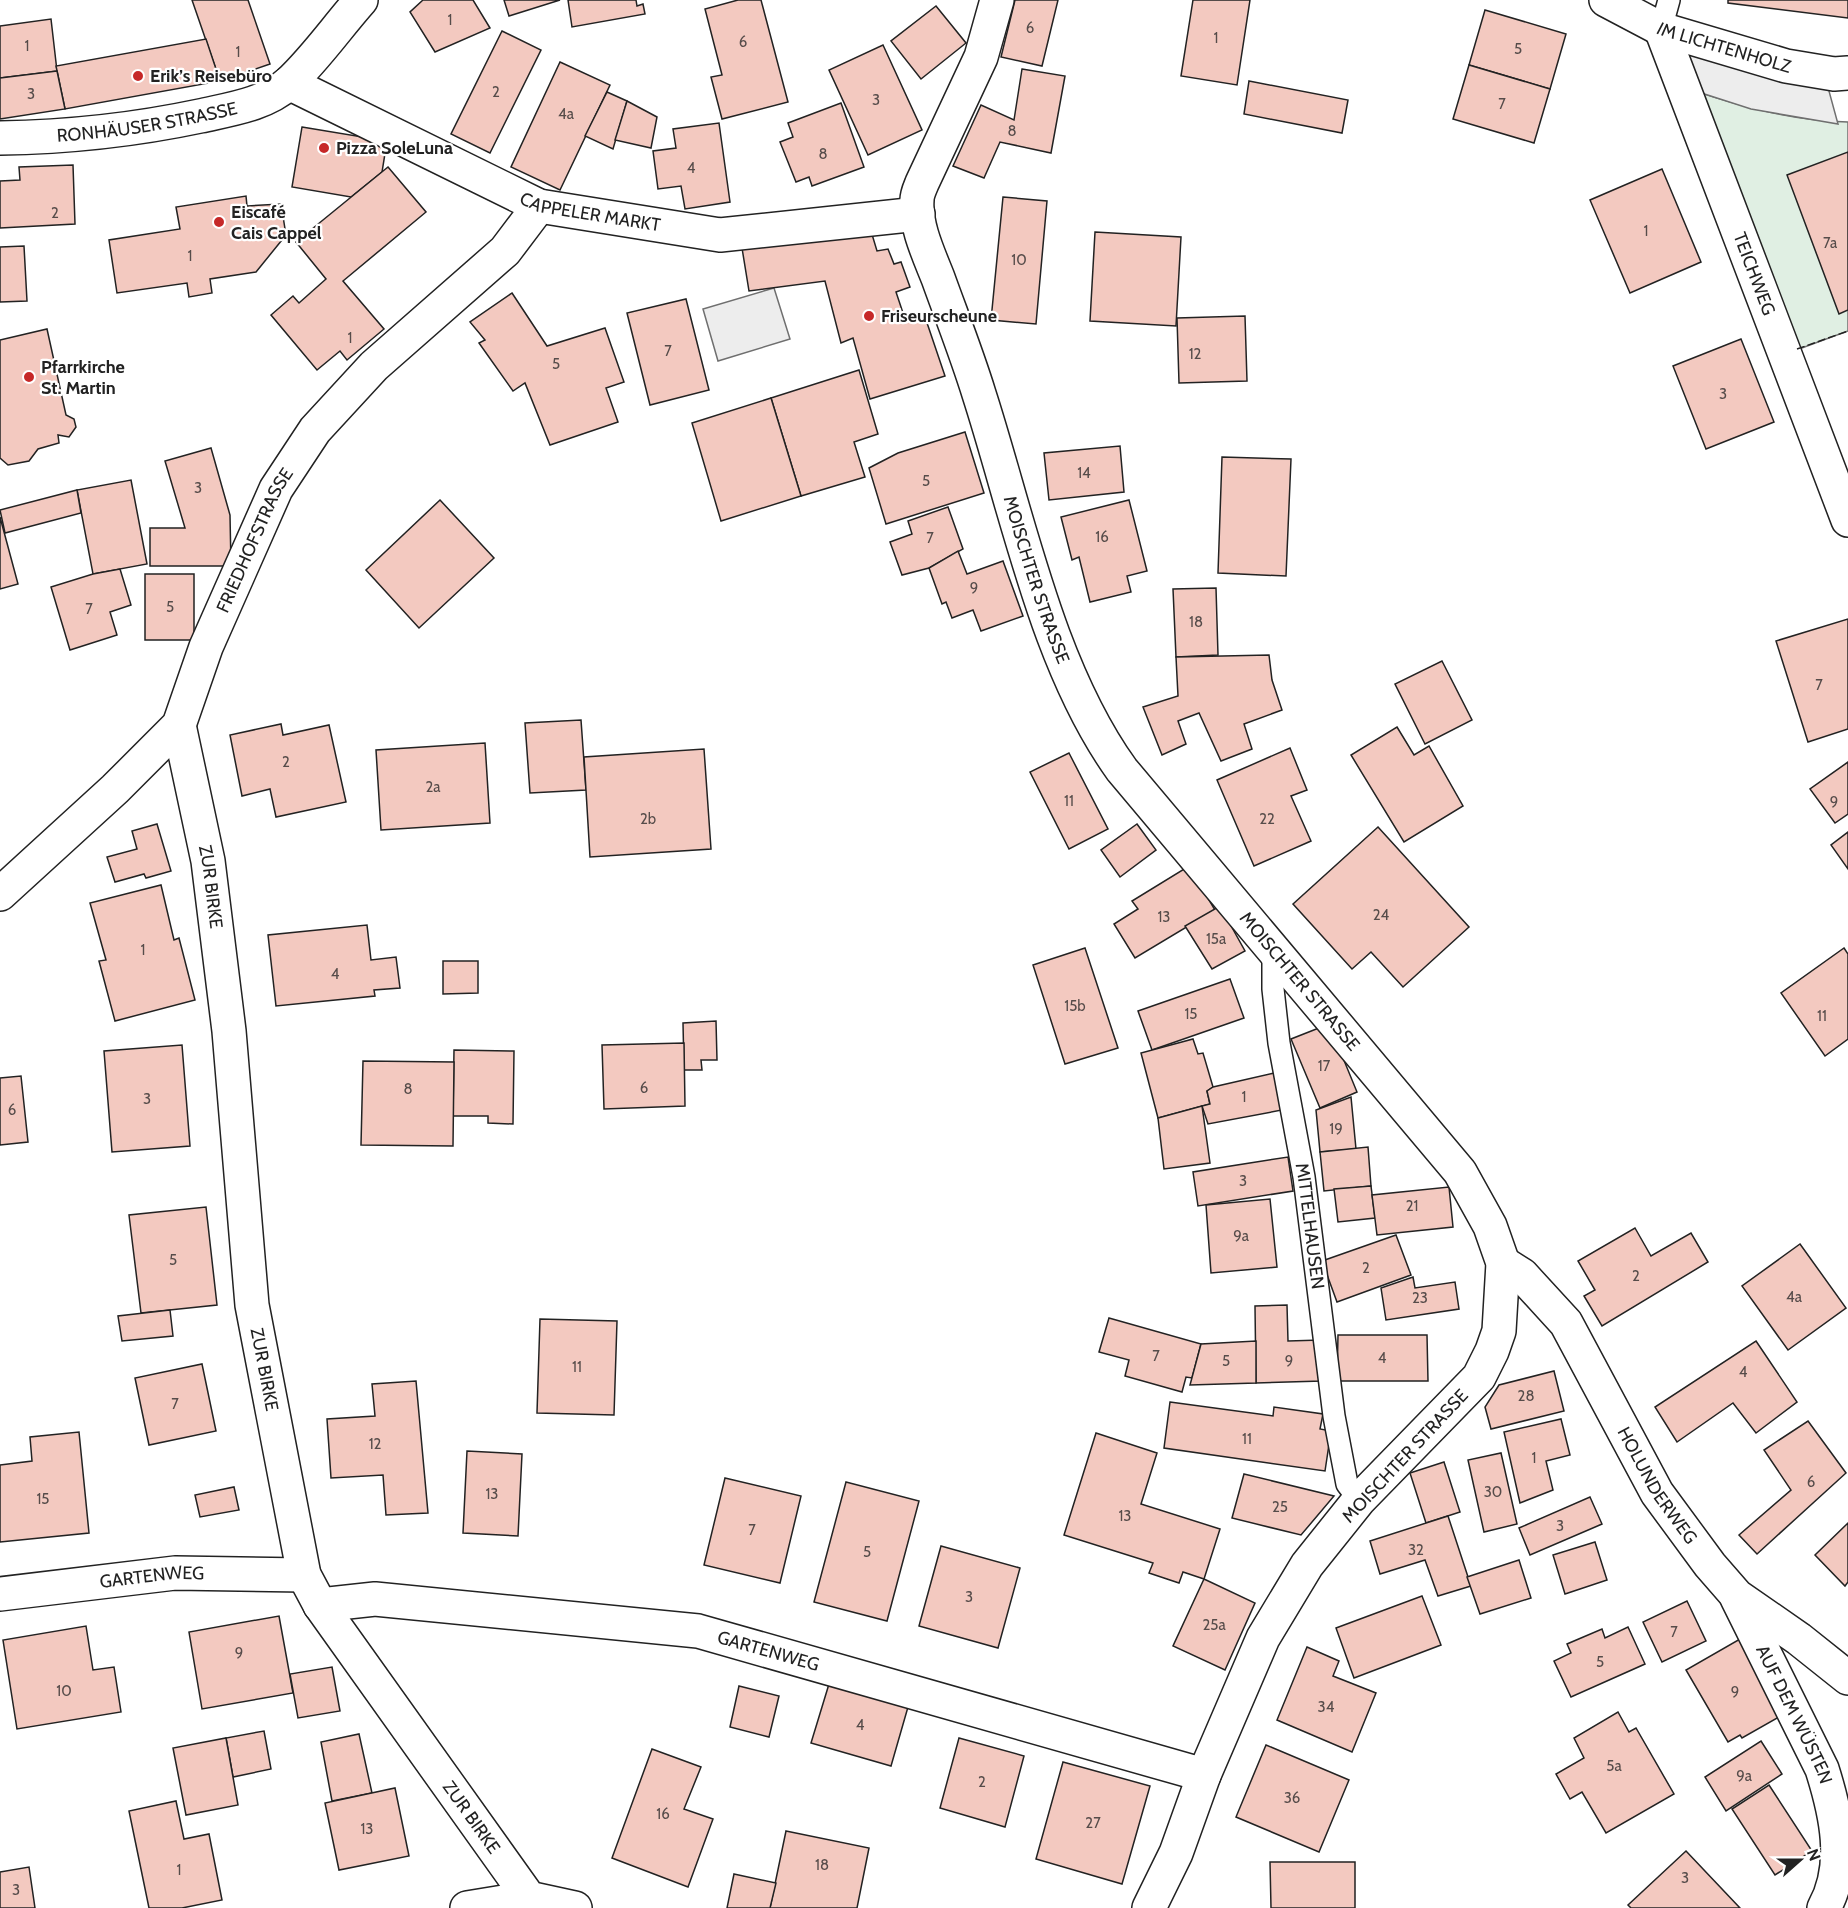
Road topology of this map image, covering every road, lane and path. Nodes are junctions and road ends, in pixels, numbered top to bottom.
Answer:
1 (361, 0) edge
2 (997, 0) edge
3 (1606, 0) edge
4 (1665, 15) edge
5 (1848, 73) edge
6 (289, 83) junction
7 (0, 138) edge
8 (539, 206) junction
9 (918, 214) junction
10 (1848, 520) edge
11 (179, 725) junction
12 (0, 894) edge
13 (1273, 950) junction
14 (1503, 1263) junction
15 (1359, 1500) junction
16 (304, 1575) junction
17 (0, 1594) edge
18 (1737, 1596) junction
19 (320, 1605) junction
20 (1848, 1678) edge
21 (1204, 1775) junction
22 (529, 1898) junction
23 (467, 1908) edge
24 (575, 1908) edge
25 (1149, 1908) edge
26 (1824, 1908) edge

1 - 6 street, RONHÄUSER STRASSE
2 - 9 street, MOISCHTER STRASSE
3 - 4 street, IM LICHTENHOLZ
4 - 5 street, IM LICHTENHOLZ
4 - 10 street, TEICHWEG
6 - 7 street, RONHÄUSER STRASSE
6 - 8 street, CAPPELER MARKT
8 - 9 street, CAPPELER MARKT
8 - 11 street, FRIEDHOFSTRASSE
9 - 13 street, MOISCHTER STRASSE
11 - 12 street, FRIEDHOFSTRASSE
11 - 16 street, ZUR BIRKE
13 - 14 street, MOISCHTER STRASSE
13 - 15 lane, MITTELHAUSEN
14 - 15 street, MOISCHTER STRASSE
14 - 18 street, HOLUNDERWEG
15 - 21 street, MOISCHTER STRASSE
16 - 17 street, GARTENWEG
16 - 19 street, ZUR BIRKE
18 - 20 street, HOLUNDERWEG
18 - 26 street, AUF DEM WÜSTEN
19 - 21 street, GARTENWEG
19 - 22 street, ZUR BIRKE
21 - 25 street, MOISCHTER STRASSE
22 - 23 street
22 - 24 street

